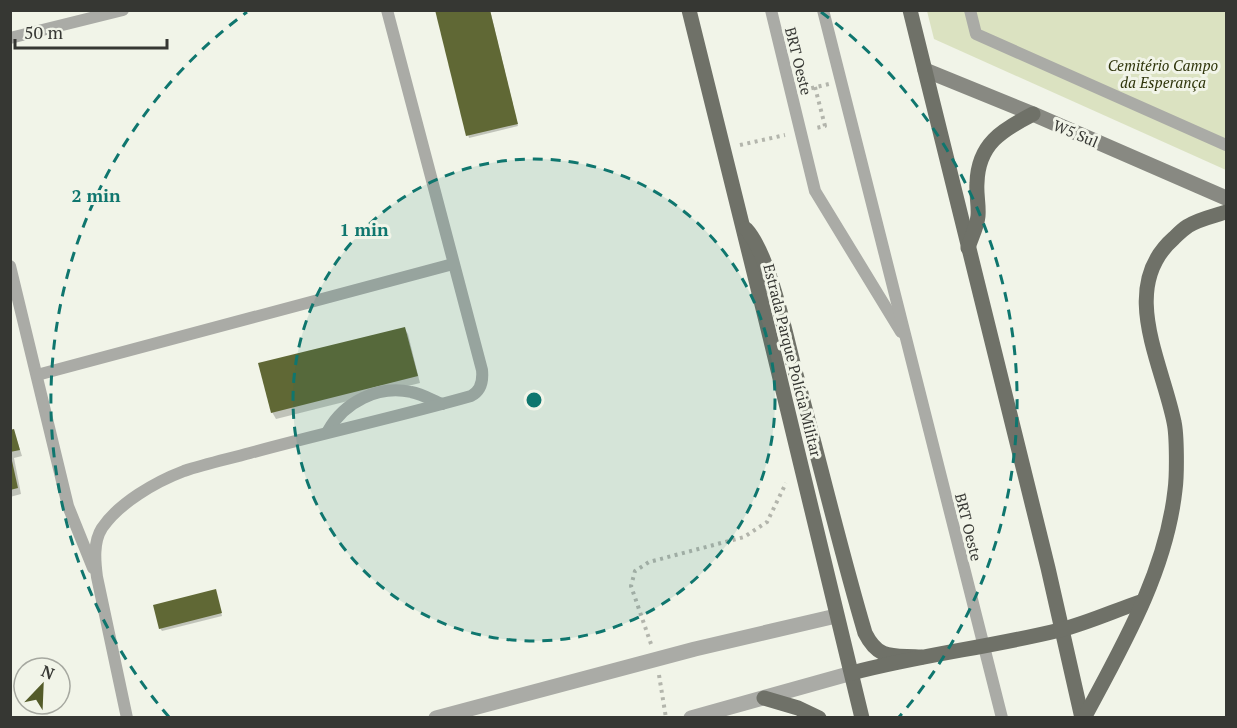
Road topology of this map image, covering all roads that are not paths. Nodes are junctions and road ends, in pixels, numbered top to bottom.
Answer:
1 (123, 10) edge
2 (387, 10) edge
3 (689, 10) edge
4 (771, 10) edge
5 (822, 10) edge
6 (910, 10) edge
7 (970, 10) edge
8 (10, 38) edge
9 (925, 70) junction
10 (1033, 114) junction
11 (1227, 145) edge
12 (1227, 198) edge
13 (1227, 212) edge
14 (742, 225) junction
15 (968, 248) junction
16 (453, 264) junction
17 (10, 266) edge
18 (908, 343) junction
19 (37, 375) junction
20 (442, 404) junction
21 (328, 431) junction
22 (96, 577) junction
23 (1143, 601) junction
24 (836, 616) junction
25 (1062, 629) junction
26 (984, 646) junction
27 (921, 657) junction
28 (852, 673) junction
29 (764, 698) junction
30 (127, 717) edge
31 (436, 717) edge
32 (691, 717) edge
33 (819, 717) edge
34 (862, 717) edge
35 (1002, 717) edge
36 (1083, 717) edge

1 - 8 lane
2 - 16 lane
3 - 14 main road, Estrada Parque Polícia Militar
4 - 18 lane, BRT Oeste
5 - 18 lane, BRT Oeste
6 - 9 main road
7 - 11 lane
9 - 10 main road, W5 Sul
9 - 15 main road
10 - 12 main road, W5 Sul
10 - 15 main road
13 - 23 main road
14 - 24 main road, Estrada Parque Polícia Militar
14 - 27 main road
15 - 25 main road
16 - 19 lane
16 - 20 lane
17 - 19 lane
18 - 26 lane, BRT Oeste
19 - 22 lane
20 - 21 lane
20 - 21 lane
21 - 22 lane
22 - 30 lane
23 - 25 main road
23 - 36 main road
24 - 28 main road, Estrada Parque Polícia Militar
24 - 31 street
25 - 26 main road
25 - 36 main road
26 - 27 main road
26 - 35 lane, BRT Oeste
27 - 28 main road
28 - 29 street
28 - 34 main road, Estrada Parque Polícia Militar
29 - 32 street
29 - 33 main road

